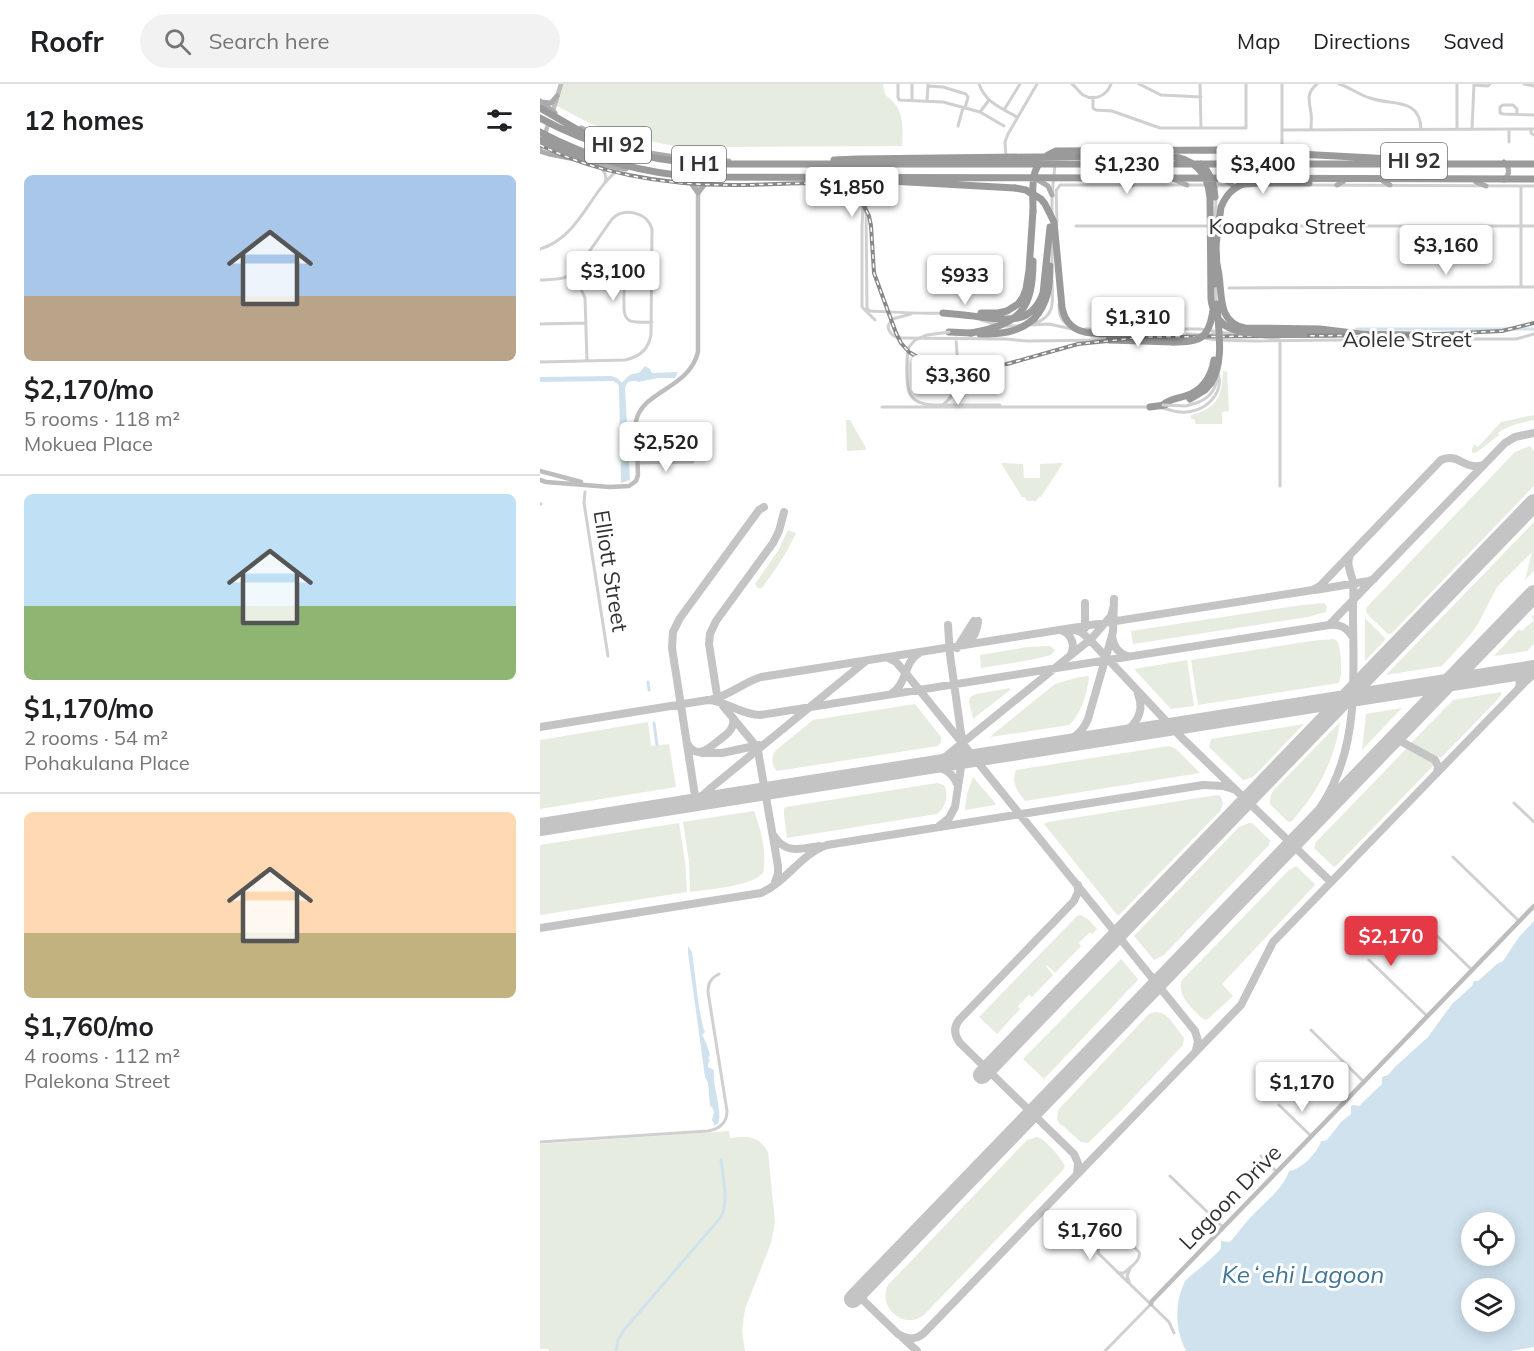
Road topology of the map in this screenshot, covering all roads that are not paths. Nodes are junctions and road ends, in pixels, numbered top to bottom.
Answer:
1 (561, 84) edge
2 (898, 84) edge
3 (912, 84) edge
4 (979, 84) edge
5 (1020, 84) edge
6 (1037, 84) edge
7 (1072, 84) edge
8 (1111, 84) edge
9 (1138, 84) edge
10 (1200, 84) edge
11 (1246, 84) edge
12 (1282, 84) edge
13 (1317, 84) edge
14 (1339, 84) edge
15 (1457, 84) edge
16 (1490, 84) edge
17 (1524, 84) edge
18 (928, 85) edge
19 (1474, 85) edge
20 (943, 86) edge
21 (1534, 86) edge
22 (557, 96) junction
23 (1093, 97) junction
24 (1201, 97) junction
25 (912, 100) junction
26 (989, 100) junction
27 (927, 101) junction
28 (540, 102) edge
29 (540, 108) edge
30 (964, 108) junction
31 (1004, 110) junction
32 (553, 112) junction
33 (980, 112) junction
34 (1516, 114) junction
35 (1534, 115) edge
36 (1017, 117) junction
37 (540, 118) edge
38 (958, 126) dead end
39 (1004, 126) dead end
40 (1201, 128) junction
41 (1311, 129) junction
42 (1421, 129) junction
43 (1457, 129) junction
44 (1472, 129) junction
45 (1532, 129) edge
46 (1282, 130) junction
47 (1509, 130) junction
48 (540, 132) edge
49 (1534, 135) edge
50 (540, 140) edge
51 (1509, 142) dead end
52 (1282, 148) junction
53 (540, 149) edge
54 (617, 150) junction
55 (1165, 155) junction
56 (1003, 159) junction
57 (698, 160) junction
58 (1502, 161) junction
59 (1521, 161) junction
60 (593, 162) junction
61 (864, 162) junction
62 (1056, 162) junction
63 (1183, 162) junction
64 (1217, 162) junction
65 (1265, 162) junction
66 (1281, 162) junction
67 (1299, 162) junction
68 (1534, 163) edge
69 (783, 164) junction
70 (1455, 164) junction
71 (621, 168) junction
72 (636, 169) junction
73 (682, 178) junction
74 (771, 178) junction
75 (698, 179) junction
76 (848, 179) junction
77 (863, 179) junction
78 (904, 179) junction
79 (993, 179) junction
80 (713, 180) junction
81 (879, 180) junction
82 (1038, 180) junction
83 (1105, 180) junction
84 (1122, 180) junction
85 (1010, 181) junction
86 (1054, 181) junction
87 (1282, 181) junction
88 (1344, 181) junction
89 (1383, 181) junction
90 (1066, 182) junction
91 (1219, 182) junction
92 (1476, 182) junction
93 (1497, 182) junction
94 (1533, 182) edge
95 (1188, 183) junction
96 (1520, 184) junction
97 (1099, 185) junction
98 (1132, 185) junction
99 (1232, 185) joint
100 (1293, 185) joint
101 (1337, 185) junction
102 (1390, 185) junction
103 (1486, 186) junction
104 (602, 187) junction
105 (915, 187) dead end
106 (999, 192) dead end
107 (1010, 192) dead end
108 (698, 193) junction
109 (1031, 193) junction
110 (1054, 193) junction
111 (865, 195) junction
112 (1033, 211) junction
113 (1076, 226) dead end
114 (1215, 226) junction
115 (1521, 226) junction
116 (1534, 226) edge
117 (1050, 227) junction
118 (1216, 245) junction
119 (540, 249) edge
120 (1217, 265) junction
121 (571, 275) junction
122 (540, 280) edge
123 (651, 281) junction
124 (1521, 287) junction
125 (1534, 287) edge
126 (1229, 288) dead end
127 (864, 297) junction
128 (1217, 303) junction
129 (911, 314) junction
130 (943, 314) junction
131 (875, 320) dead end
132 (652, 322) junction
133 (586, 323) junction
134 (540, 324) edge
135 (1031, 324) junction
136 (1073, 329) junction
137 (1090, 329) junction
138 (1200, 329) junction
139 (1217, 331) junction
140 (1304, 331) junction
141 (949, 332) joint
142 (971, 333) junction
143 (1534, 333) edge
144 (1165, 335) junction
145 (1183, 335) junction
146 (956, 338) junction
147 (1460, 339) junction
148 (1109, 340) junction
149 (1217, 340) junction
150 (1230, 340) junction
151 (1280, 340) junction
152 (1079, 341) junction
153 (1217, 353) junction
154 (587, 361) junction
155 (540, 362) edge
156 (1217, 370) junction
157 (1162, 405) junction
158 (882, 407) dead end
159 (940, 407) junction
160 (1150, 407) junction
161 (693, 462) dead end
162 (638, 463) junction
163 (540, 471) edge
164 (540, 480) edge
165 (587, 485) junction
166 (1280, 486) dead end
167 (585, 492) dead end
168 (608, 656) dead end
169 (1514, 803) dead end
170 (1534, 822) edge
171 (1453, 857) dead end
172 (1534, 908) edge
173 (1520, 922) junction
174 (1434, 933) dead end
175 (1369, 960) dead end
176 (1473, 971) junction
177 (718, 974) dead end
178 (1428, 1017) junction
179 (1311, 1030) dead end
180 (1365, 1083) junction
181 (1279, 1105) dead end
182 (1312, 1137) junction
183 (540, 1142) edge
184 (1261, 1156) dead end
185 (1278, 1173) junction
186 (1170, 1176) dead end
187 (1224, 1228) junction
188 (1131, 1267) junction
189 (1118, 1273) junction
190 (1130, 1284) junction
191 (1150, 1304) junction
192 (1174, 1333) dead end
193 (1106, 1351) edge

1 - 22 street
2 - 25 street
3 - 25 street
4 - 26 street
5 - 31 street
6 - 36 street
7 - 23 street
8 - 23 street
9 - 24 street
10 - 24 street
11 - 40 street
12 - 46 street
13 - 41 street
14 - 42 street
15 - 43 street
16 - 19 street
17 - 21 street
18 - 20 street
18 - 27 street
19 - 44 street
20 - 30 street
22 - 28 main road
22 - 32 street
23 - 40 street
24 - 40 street
25 - 27 street
26 - 31 street
26 - 33 street
27 - 30 street
28 - 32 main road, HI 92
29 - 54 highway, bridge
30 - 33 street
30 - 38 street
31 - 36 street
32 - 53 street
32 - 57 main road, HI 92
33 - 39 street
34 - 34 street
34 - 35 street
36 - 56 street
37 - 54 highway, I H1, bridge
41 - 42 street
41 - 46 street
42 - 43 street
43 - 44 street
44 - 47 street
45 - 47 street
45 - 49 street
46 - 52 street
47 - 51 street
48 - 72 highway, I H1, bridge
50 - 72 highway, bridge
52 - 65 main road
52 - 66 street
52 - 67 main road
53 - 60 main road, HI 92
54 - 69 highway, I H1, bridge
55 - 69 highway, bridge
55 - 118 highway, bridge
55 - 140 highway, bridge
56 - 61 main road, HI 92
56 - 62 main road, HI 92
56 - 79 main road
56 - 85 main road
57 - 61 main road, HI 92
57 - 75 street
58 - 59 main road, HI 92
58 - 67 main road, HI 92
58 - 93 main road
59 - 68 main road, HI 92
59 - 96 street
60 - 71 main road, HI 92
60 - 104 street
61 - 77 street
62 - 63 main road, HI 92
62 - 86 street
63 - 64 main road, HI 92
63 - 95 main road
64 - 65 main road, HI 92
64 - 91 street
65 - 66 main road, HI 92
66 - 67 main road, HI 92
66 - 87 street
68 - 70 highway, I H1, bridge
69 - 70 highway, I H1, bridge
70 - 112 highway, bridge
71 - 73 main road, HI 92
71 - 104 street
72 - 74 highway, I H1, bridge
73 - 75 main road, HI 92
73 - 108 main road
74 - 94 highway, I H1, bridge
74 - 109 highway, bridge
75 - 80 main road, HI 92
75 - 108 street
76 - 77 main road, HI 92
76 - 80 main road, HI 92
76 - 111 main road
77 - 81 main road, HI 92
77 - 111 street
78 - 79 main road, HI 92
78 - 81 main road, HI 92
78 - 105 main road
79 - 85 main road, HI 92
80 - 108 main road
81 - 111 main road
82 - 85 main road, HI 92
82 - 86 main road, HI 92
82 - 110 main road
83 - 84 main road, HI 92
83 - 90 main road, HI 92
83 - 97 main road
84 - 95 main road, HI 92
84 - 98 main road
85 - 106 main road
85 - 107 main road
86 - 90 main road, HI 92
86 - 110 street
87 - 88 main road, HI 92
87 - 91 main road, HI 92
87 - 99 street
87 - 100 main road
88 - 89 main road, HI 92
88 - 101 main road
89 - 92 main road, HI 92
89 - 102 main road
90 - 97 street
90 - 110 street
91 - 95 main road, HI 92
91 - 99 main road
91 - 114 street
92 - 93 main road, HI 92
92 - 103 main road
93 - 96 main road, HI 92
94 - 96 main road, HI 92
94 - 118 highway, bridge
95 - 98 street
96 - 103 street
96 - 115 street
97 - 98 street
100 - 101 street
101 - 102 street
102 - 103 street
104 - 119 street
108 - 162 street
109 - 117 highway, bridge
109 - 144 highway, bridge
110 - 135 street
110 - 136 street
111 - 127 street
112 - 130 highway, bridge
112 - 142 highway, bridge
113 - 114 street, Koapaka Street
114 - 115 street, Koapaka Street
114 - 128 street
115 - 116 street, Koapaka Street
115 - 124 street
117 - 130 highway
117 - 142 highway, bridge
118 - 120 highway
120 - 128 highway, bridge
120 - 140 highway, bridge
120 - 148 highway, bridge
121 - 122 street
121 - 123 street
121 - 133 street
123 - 132 street
123 - 132 street
124 - 125 street
124 - 126 street
127 - 129 street, Aolele Street
127 - 131 street
128 - 138 street
128 - 139 street
128 - 157 highway, bridge
128 - 160 highway, bridge
129 - 130 street, Aolele Street
129 - 146 street, Aolele Street
130 - 135 street, Aolele Street
132 - 154 street
133 - 134 street
133 - 154 street
135 - 136 street, Aolele Street
136 - 137 street, Aolele Street
137 - 138 street, Aolele Street
137 - 152 street
138 - 139 street, Aolele Street
139 - 145 street
139 - 149 street
139 - 151 street, Aolele Street
140 - 147 highway
141 - 142 highway
141 - 157 street, bridge
143 - 147 street, Aolele Street
144 - 145 street, Aolele Street
144 - 148 street, Aolele Street
145 - 149 street, Aolele Street
146 - 152 street, Aolele Street
146 - 159 street
147 - 151 street, Aolele Street
148 - 152 street, Aolele Street
149 - 150 street, Aolele Street
149 - 153 street
150 - 151 street, Aolele Street
150 - 153 street
151 - 166 street
153 - 156 street
154 - 155 street
156 - 157 street, bridge
156 - 160 street
158 - 159 street
159 - 160 street
161 - 162 street
162 - 165 street, Elliott Street
163 - 165 street
164 - 165 street
167 - 168 street, Elliott Street
169 - 170 street
171 - 173 street
172 - 173 street, Lagoon Drive
173 - 176 street, Lagoon Drive
174 - 176 street
175 - 178 street
176 - 178 street, Lagoon Drive
177 - 183 street
178 - 180 street, Lagoon Drive
179 - 180 street
180 - 182 street, Lagoon Drive
181 - 182 street
182 - 185 street, Lagoon Drive
184 - 185 street
185 - 187 street, Lagoon Drive
186 - 187 street
187 - 191 street, Lagoon Drive
188 - 189 street
188 - 189 street
188 - 190 street
189 - 190 street
190 - 191 street
191 - 192 street
191 - 193 street, Lagoon Drive

